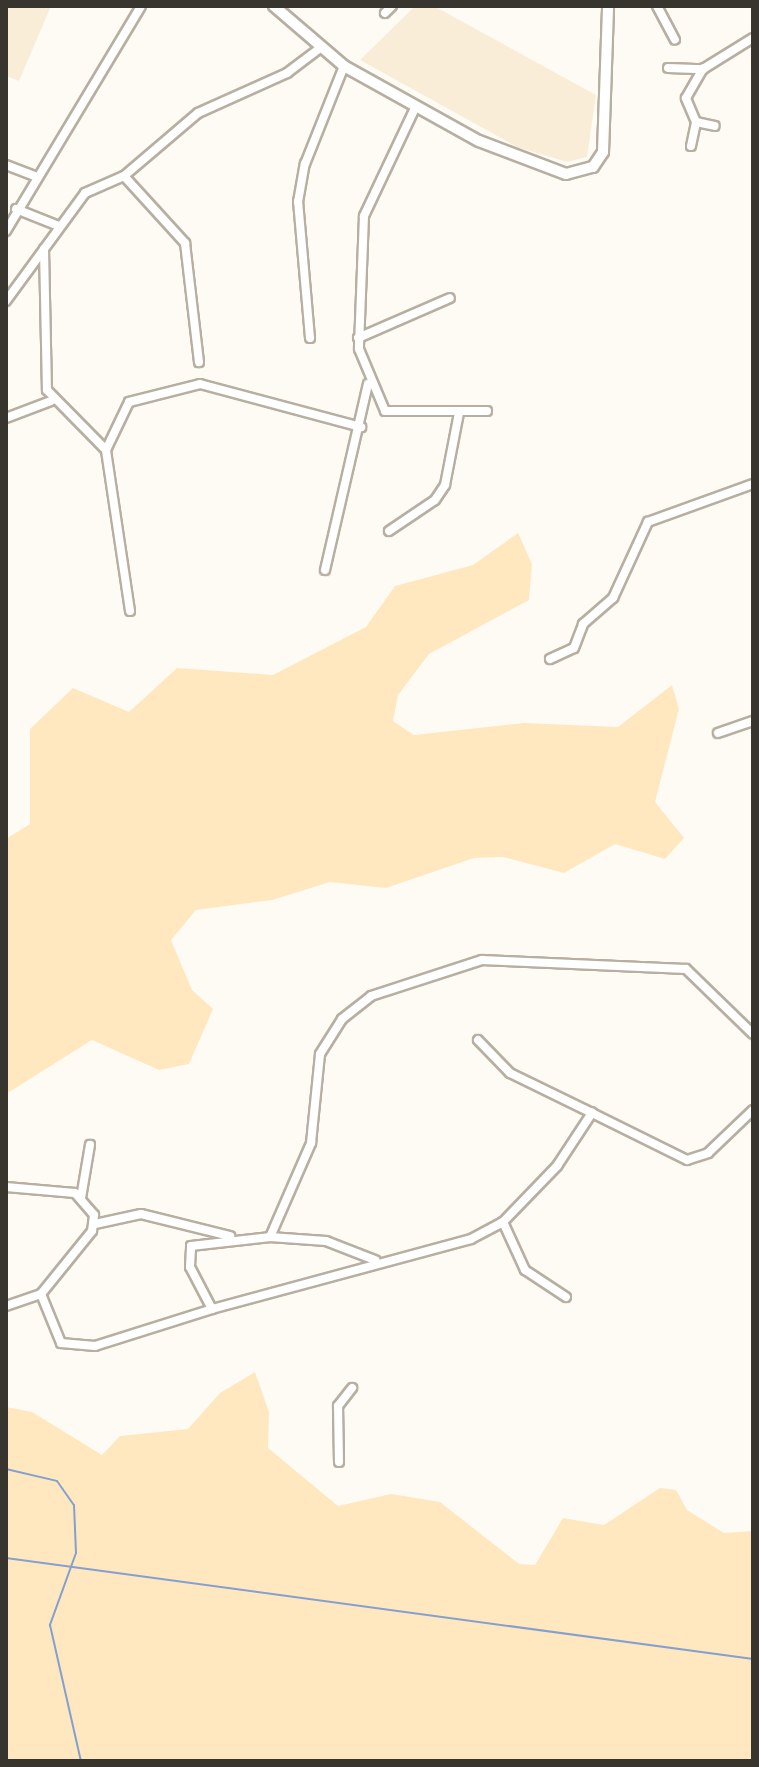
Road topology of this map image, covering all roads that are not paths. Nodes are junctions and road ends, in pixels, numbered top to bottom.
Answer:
1 (141, 6) edge
2 (274, 6) edge
3 (392, 6) edge
4 (608, 6) edge
5 (657, 6) edge
6 (385, 13) dead end
7 (753, 38) edge
8 (675, 40) dead end
9 (319, 49) junction
10 (344, 66) junction
11 (668, 68) dead end
12 (703, 69) junction
13 (416, 106) junction
14 (696, 122) junction
15 (715, 126) dead end
16 (691, 146) dead end
17 (6, 165) edge
18 (34, 176) junction
19 (124, 176) junction
20 (12, 212) edge
21 (59, 226) junction
22 (6, 231) edge
23 (44, 247) junction
24 (450, 298) dead end
25 (6, 301) edge
26 (310, 338) dead end
27 (358, 338) junction
28 (199, 362) dead end
29 (368, 383) junction
30 (51, 401) junction
31 (487, 411) dead end
32 (459, 413) junction
33 (6, 418) edge
34 (361, 427) junction
35 (106, 450) junction
36 (753, 484) edge
37 (389, 531) dead end
38 (325, 570) dead end
39 (130, 611) dead end
40 (550, 659) dead end
41 (753, 721) edge
42 (718, 733) dead end
43 (753, 1034) edge
44 (478, 1040) dead end
45 (753, 1110) edge
46 (592, 1113) junction
47 (90, 1145) dead end
48 (6, 1187) edge
49 (81, 1198) junction
50 (503, 1222) junction
51 (95, 1224) junction
52 (233, 1237) junction
53 (270, 1237) junction
54 (375, 1260) junction
55 (41, 1294) junction
56 (566, 1297) dead end
57 (6, 1306) edge
58 (212, 1309) junction
59 (352, 1388) dead end
60 (339, 1462) dead end

1 - 18 street
2 - 9 street
3 - 6 street
4 - 13 street
5 - 8 street
7 - 12 street
9 - 10 street
9 - 19 street
10 - 13 street
10 - 26 street
11 - 12 street
12 - 14 street
13 - 27 street
14 - 15 street
14 - 16 street
17 - 18 street
18 - 20 street
19 - 21 street
19 - 28 street
20 - 21 street
20 - 22 street
21 - 23 street
23 - 25 street
23 - 30 street
24 - 27 street
27 - 29 street
29 - 32 street
29 - 34 street
30 - 33 street
30 - 35 street
31 - 32 street
32 - 37 street
34 - 35 street
34 - 38 street
35 - 39 street
36 - 40 street
41 - 42 street
43 - 53 street
44 - 46 street
45 - 46 street
46 - 50 street
47 - 49 street
48 - 49 street
49 - 51 street
50 - 54 street
50 - 56 street
51 - 52 street
51 - 55 street
52 - 53 street
52 - 58 street
53 - 54 street
54 - 58 street
55 - 57 street
55 - 58 street
59 - 60 street

